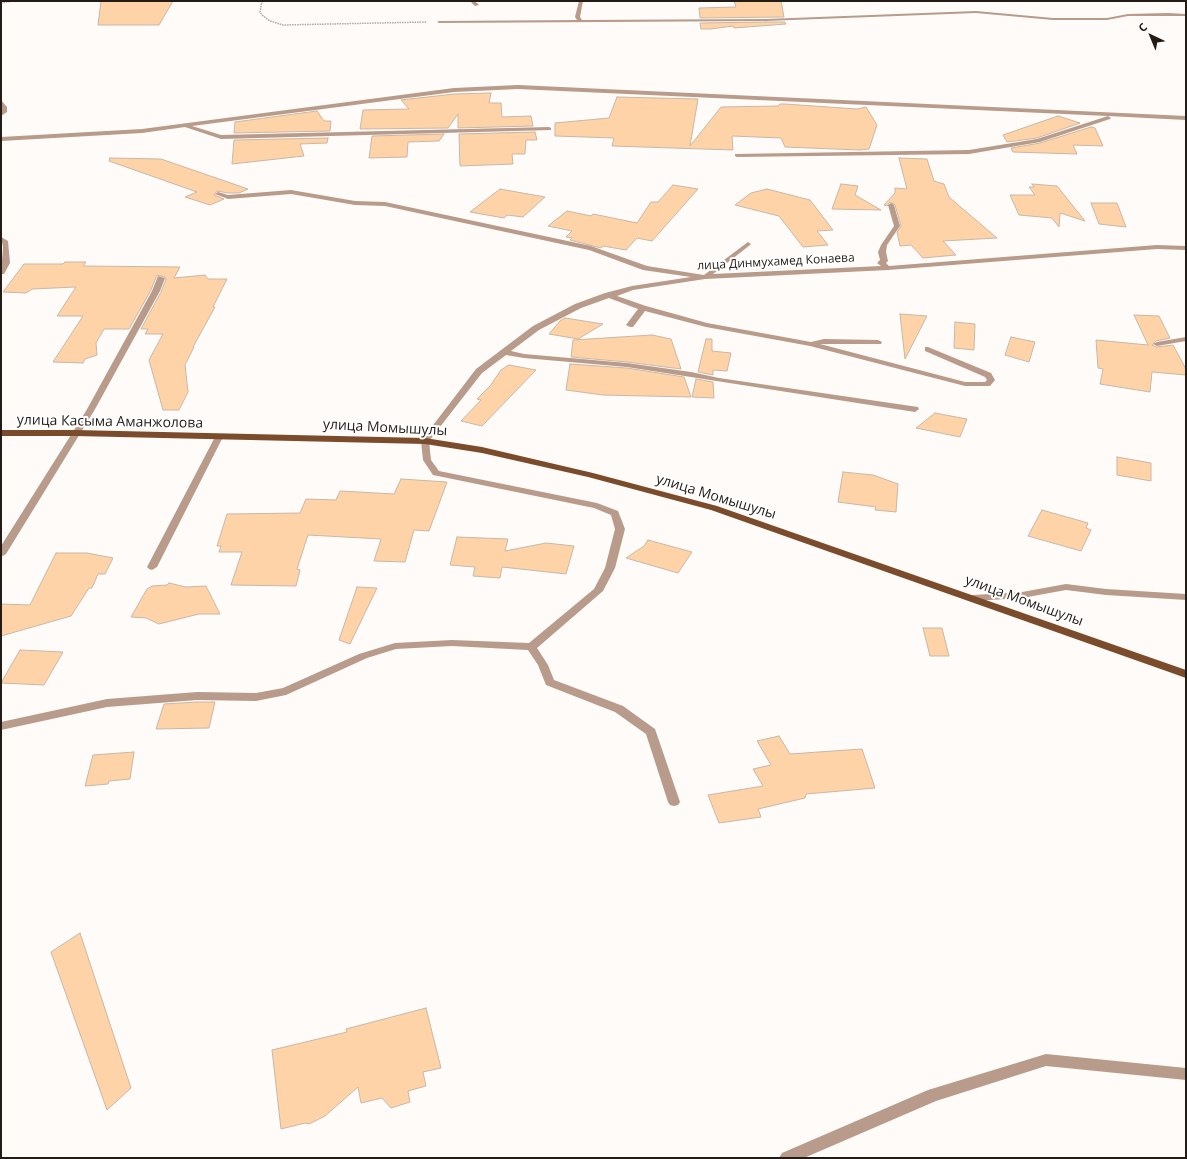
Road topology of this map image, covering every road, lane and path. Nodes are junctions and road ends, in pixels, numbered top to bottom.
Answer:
1 (12, 1) edge
2 (262, 1) edge
3 (472, 1) edge
4 (581, 1) edge
5 (1, 3) edge
6 (477, 5) dead end
7 (1186, 15) edge
8 (581, 21) junction
9 (439, 22) joint
10 (1, 102) edge
11 (1, 114) edge
12 (1114, 116) junction
13 (1186, 118) edge
14 (186, 126) junction
15 (549, 129) dead end
16 (1, 140) edge
17 (737, 155) dead end
18 (218, 194) dead end
19 (891, 205) dead end
20 (1, 240) edge
21 (748, 244) dead end
22 (1186, 248) edge
23 (646, 268) junction
24 (888, 268) junction
25 (1, 272) edge
26 (705, 277) junction
27 (161, 278) dead end
28 (632, 288) junction
29 (608, 296) junction
30 (644, 308) junction
31 (630, 325) dead end
32 (1186, 339) edge
33 (878, 342) dead end
34 (810, 344) junction
35 (1157, 344) dead end
36 (928, 349) dead end
37 (504, 352) junction
38 (915, 409) dead end
39 (1, 433) edge
40 (75, 433) junction
41 (219, 437) junction
42 (425, 441) junction
43 (1, 554) edge
44 (152, 567) dead end
45 (1186, 597) edge
46 (973, 598) junction
47 (531, 647) junction
48 (1186, 674) edge
49 (1, 726) edge
50 (674, 802) dead end
51 (1186, 1074) edge
52 (788, 1158) edge

1 - 5 path
2 - 9 path
3 - 6 street
4 - 8 street
7 - 8 street
8 - 9 street
10 - 11 street
12 - 13 street
12 - 14 street
12 - 17 street
14 - 15 street
14 - 16 street
18 - 23 street
19 - 24 street
20 - 25 street
21 - 26 street
22 - 24 street, лица Динмухамед Конаева
23 - 26 street
23 - 28 street
24 - 26 street, лица Динмухамед Конаева
26 - 28 street, лица Динмухамед Конаева
27 - 40 street
28 - 29 street, лица Динмухамед Конаева
29 - 30 street
29 - 37 street, лица Динмухамед Конаева
30 - 31 street
30 - 34 street
32 - 35 street
33 - 34 street
34 - 36 street
37 - 38 street
37 - 42 street, лица Динмухамед Конаева
39 - 40 main road, улица Касыма Аманжолова
40 - 41 main road, улица Касыма Аманжолова
40 - 43 street
41 - 42 main road, улица Момышулы
41 - 44 street
42 - 46 main road, улица Момышулы
42 - 47 street
45 - 46 street
46 - 48 main road, улица Момышулы
47 - 49 street
47 - 50 street
51 - 52 street

